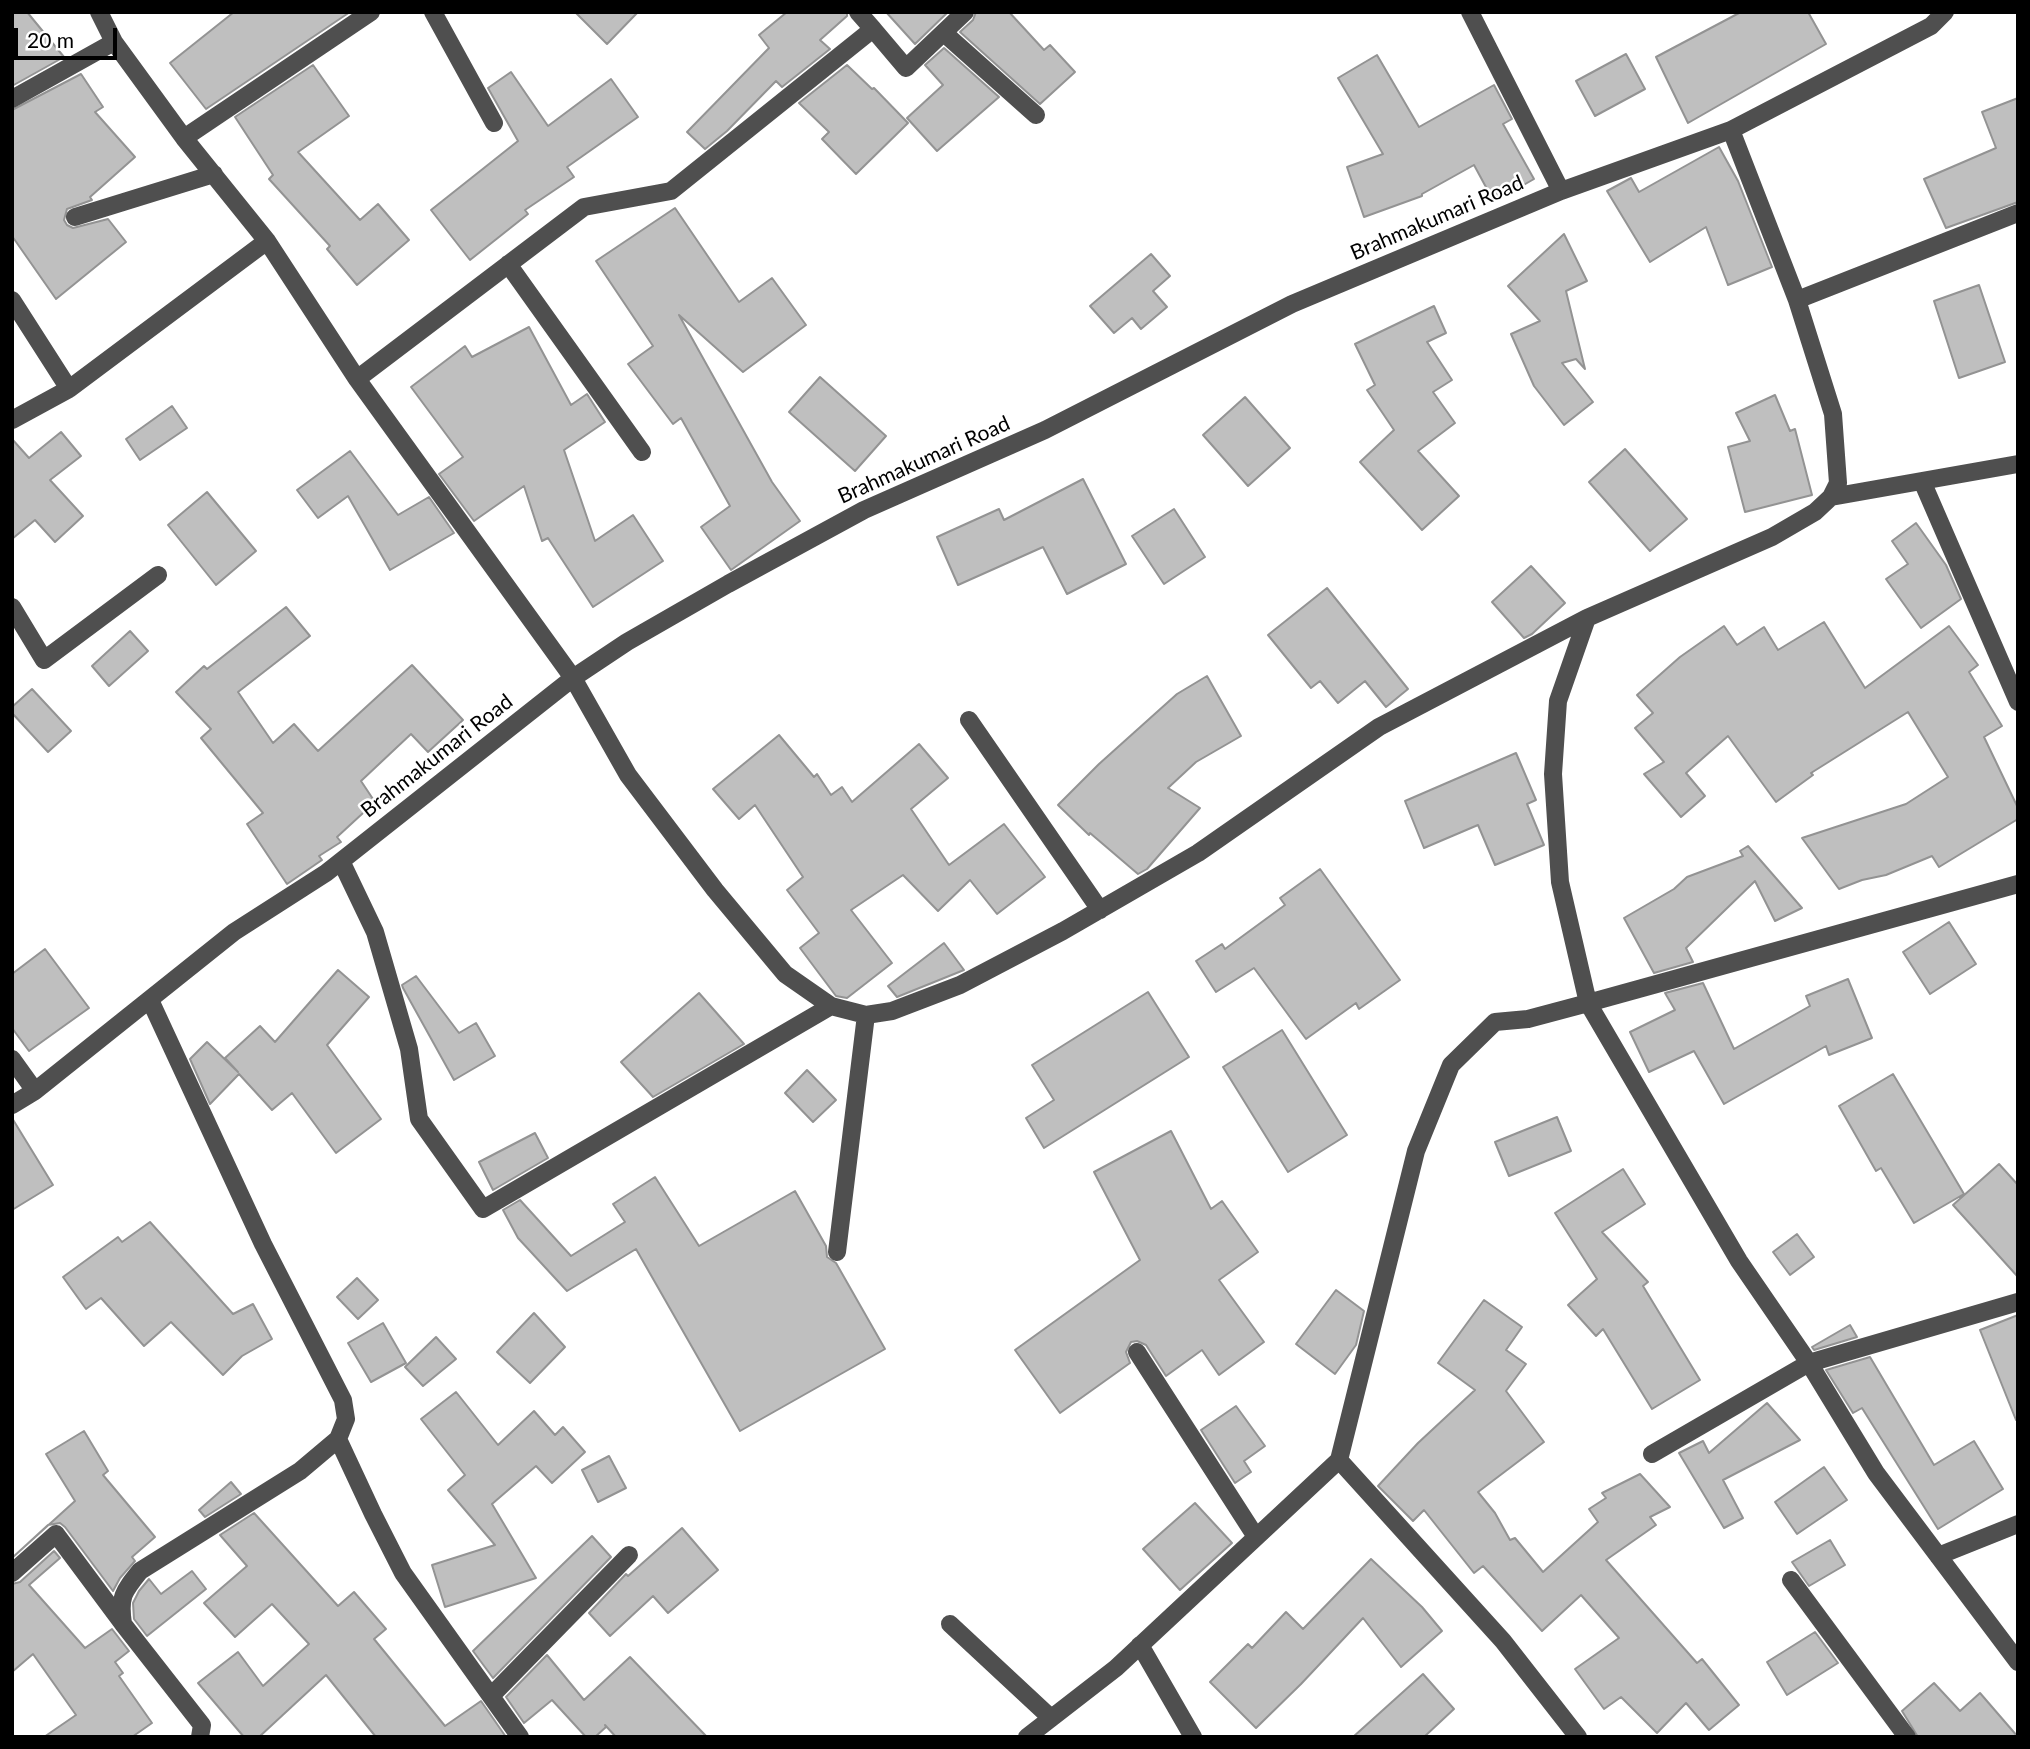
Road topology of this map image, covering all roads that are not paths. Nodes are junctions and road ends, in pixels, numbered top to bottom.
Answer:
1 (99, 12) edge
2 (370, 12) edge
3 (433, 12) edge
4 (858, 12) edge
5 (965, 12) edge
6 (1470, 12) edge
7 (1945, 12) edge
8 (873, 29) junction
9 (944, 33) junction
10 (114, 41) junction
11 (12, 99) edge
12 (1036, 115) dead end
13 (494, 123) dead end
14 (1731, 130) junction
15 (184, 138) junction
16 (214, 174) junction
17 (1561, 191) junction
18 (2018, 213) edge
19 (75, 217) dead end
20 (267, 241) junction
21 (508, 264) junction
22 (12, 300) edge
23 (1797, 300) junction
24 (356, 379) junction
25 (69, 389) junction
26 (12, 421) edge
27 (642, 452) dead end
28 (2018, 464) edge
29 (1922, 481) junction
30 (1831, 497) junction
31 (158, 575) dead end
32 (12, 607) edge
33 (1587, 618) junction
34 (573, 678) junction
35 (2018, 702) edge
36 (969, 720) dead end
37 (341, 861) junction
38 (2018, 884) edge
39 (1100, 910) junction
40 (150, 1000) junction
41 (1588, 1003) junction
42 (831, 1006) junction
43 (866, 1015) junction
44 (12, 1059) edge
45 (35, 1091) junction
46 (12, 1105) edge
47 (837, 1252) dead end
48 (2018, 1302) edge
49 (1137, 1352) dead end
50 (1809, 1363) junction
51 (338, 1439) junction
52 (1652, 1454) dead end
53 (1339, 1460) junction
54 (2018, 1524) edge
55 (1256, 1537) junction
56 (629, 1555) dead end
57 (1938, 1556) junction
58 (12, 1573) edge
59 (1791, 1580) dead end
60 (124, 1624) junction
61 (950, 1624) dead end
62 (1140, 1645) junction
63 (2018, 1662) edge
64 (491, 1696) junction
65 (1051, 1718) junction
66 (200, 1737) edge
67 (520, 1737) edge
68 (1027, 1737) edge
69 (1193, 1737) edge
70 (1578, 1737) edge
71 (1907, 1737) edge

1 - 10 street
2 - 15 street
3 - 13 street
4 - 8 street
5 - 9 street
6 - 17 street
7 - 14 street, Brahmakumari Road
8 - 9 street
8 - 21 street
9 - 12 street
10 - 11 street
10 - 15 street
14 - 17 street, Brahmakumari Road
14 - 23 street
15 - 16 street
16 - 19 street
16 - 20 street
17 - 34 street, Brahmakumari Road
18 - 23 street
20 - 24 street
20 - 25 street
21 - 24 street
21 - 27 street
22 - 25 street
23 - 30 street
24 - 34 street
25 - 26 street
28 - 29 street
29 - 30 street
29 - 35 street
30 - 33 street
31 - 32 street
33 - 39 street
33 - 41 street
34 - 37 street, Brahmakumari Road
34 - 42 street
36 - 39 street
37 - 40 street, Brahmakumari Road
37 - 42 street
38 - 41 street
39 - 43 street
40 - 45 street, Brahmakumari Road
40 - 51 street
41 - 50 street
41 - 53 street
42 - 43 street
43 - 47 street
44 - 45 street
45 - 46 street, Brahmakumari Road
48 - 50 street
49 - 55 street
50 - 52 street
50 - 57 street
51 - 60 street
51 - 64 street
53 - 55 street
53 - 70 street
54 - 57 street
55 - 62 street
56 - 64 street
57 - 63 street
58 - 60 street
59 - 71 street
60 - 66 street
61 - 65 street
62 - 65 street
62 - 69 street
64 - 67 street
65 - 68 street

